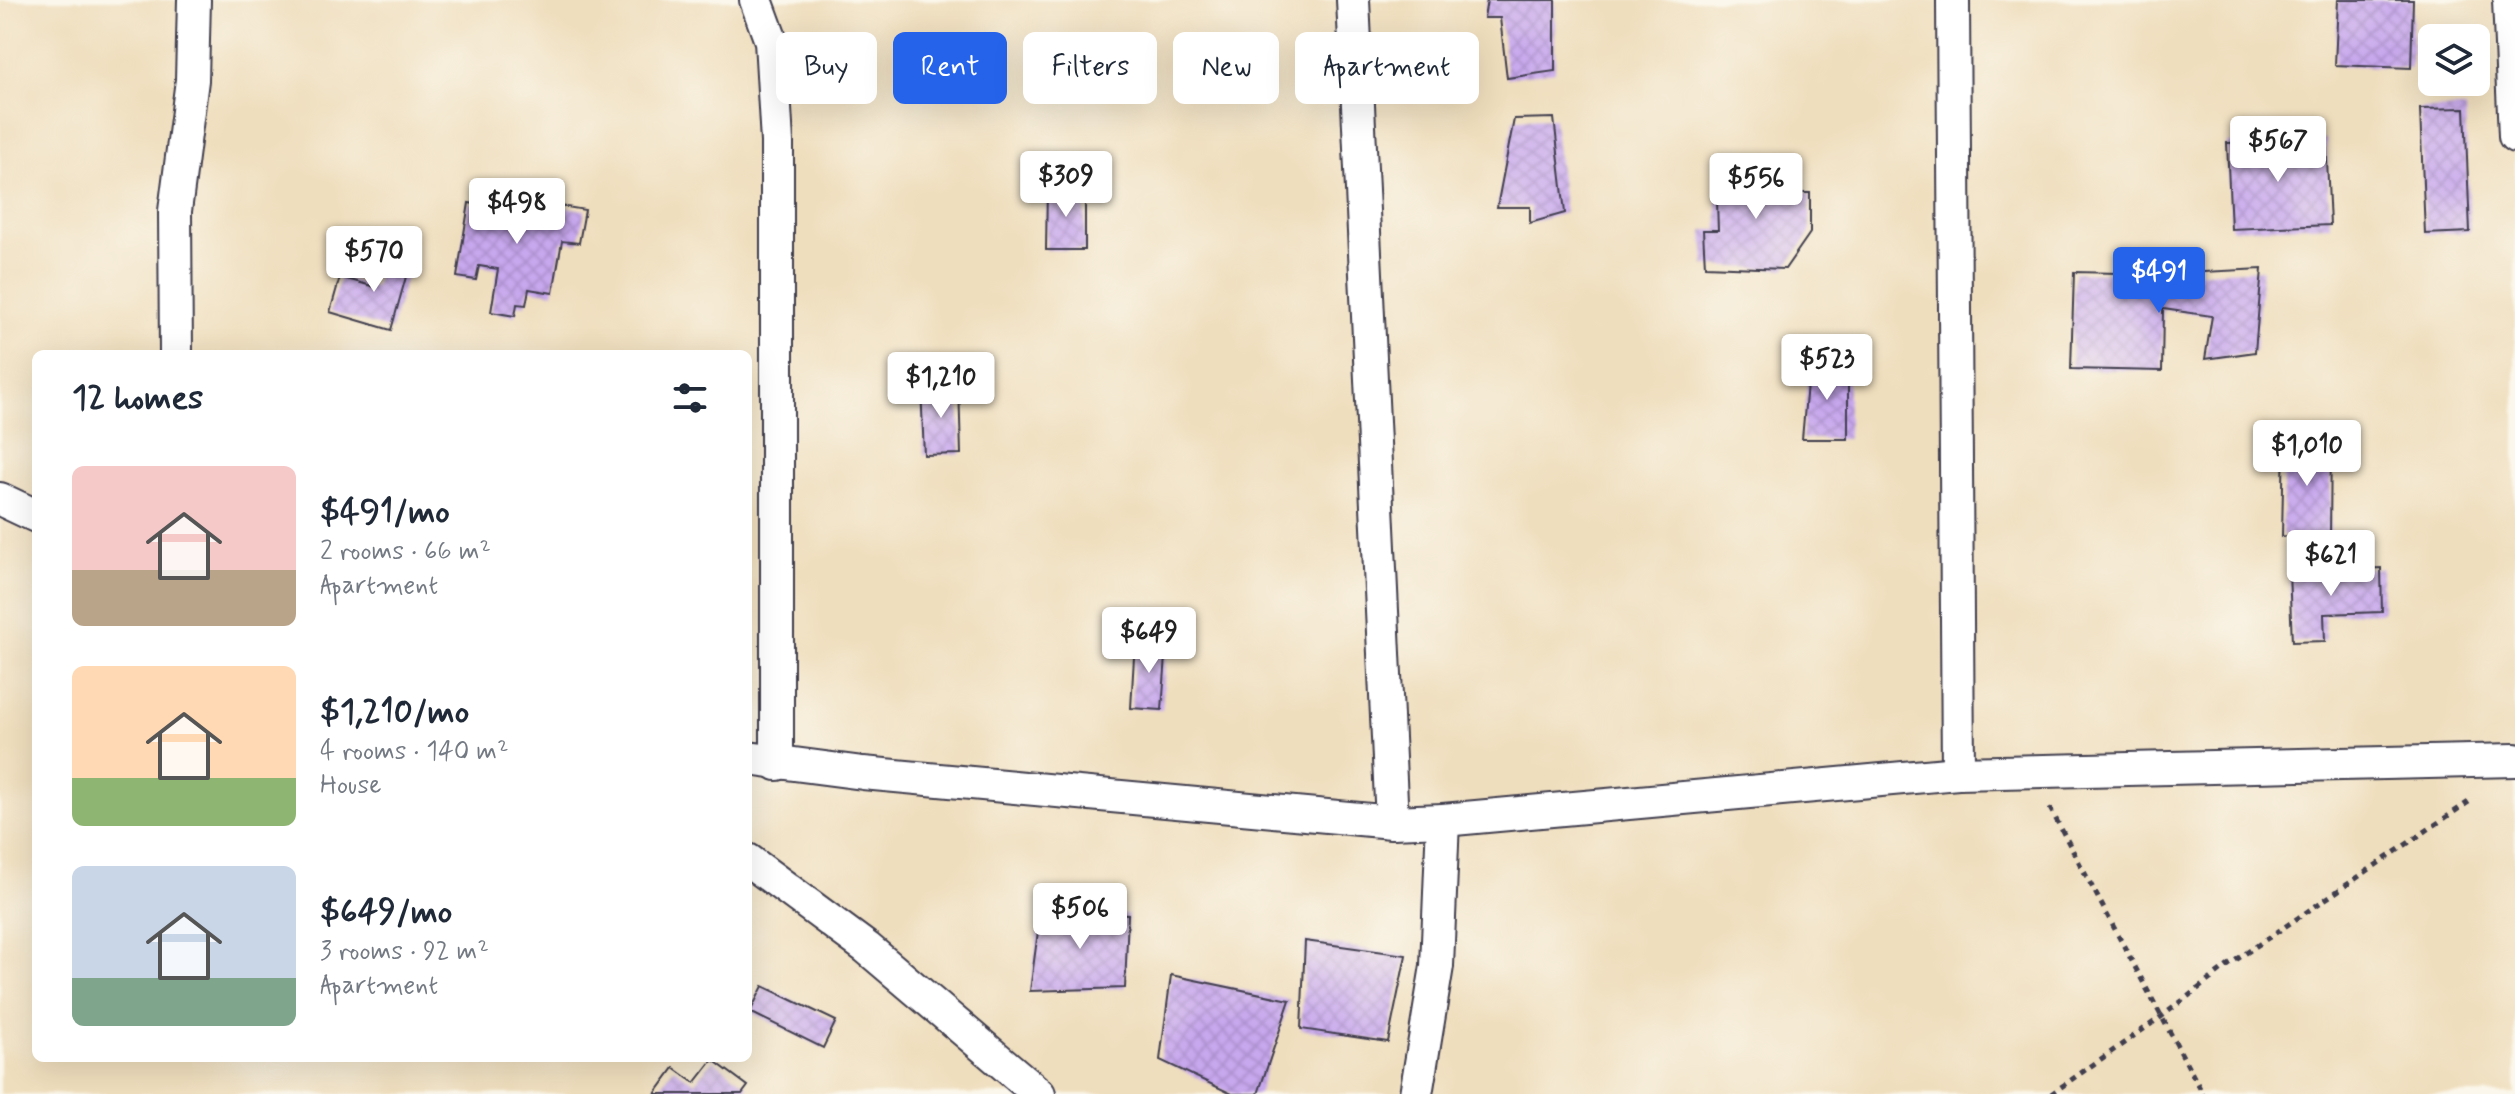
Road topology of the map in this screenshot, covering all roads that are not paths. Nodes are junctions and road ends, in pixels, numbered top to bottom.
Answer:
1 (194, 0) edge
2 (756, 0) edge
3 (1353, 0) edge
4 (1953, 0) edge
5 (2509, 0) edge
6 (2515, 136) edge
7 (176, 350) edge
8 (0, 499) edge
9 (32, 514) edge
10 (2515, 760) edge
11 (762, 761) edge
12 (1958, 773) junction
13 (1443, 820) junction
14 (1392, 822) junction
15 (752, 863) edge
16 (1039, 1094) edge
17 (1416, 1094) edge

1 - 7 street
2 - 11 street
3 - 14 street
4 - 12 street
5 - 6 street
8 - 9 street
10 - 12 street
11 - 14 street
12 - 13 street
13 - 14 street
13 - 17 street
15 - 16 street

